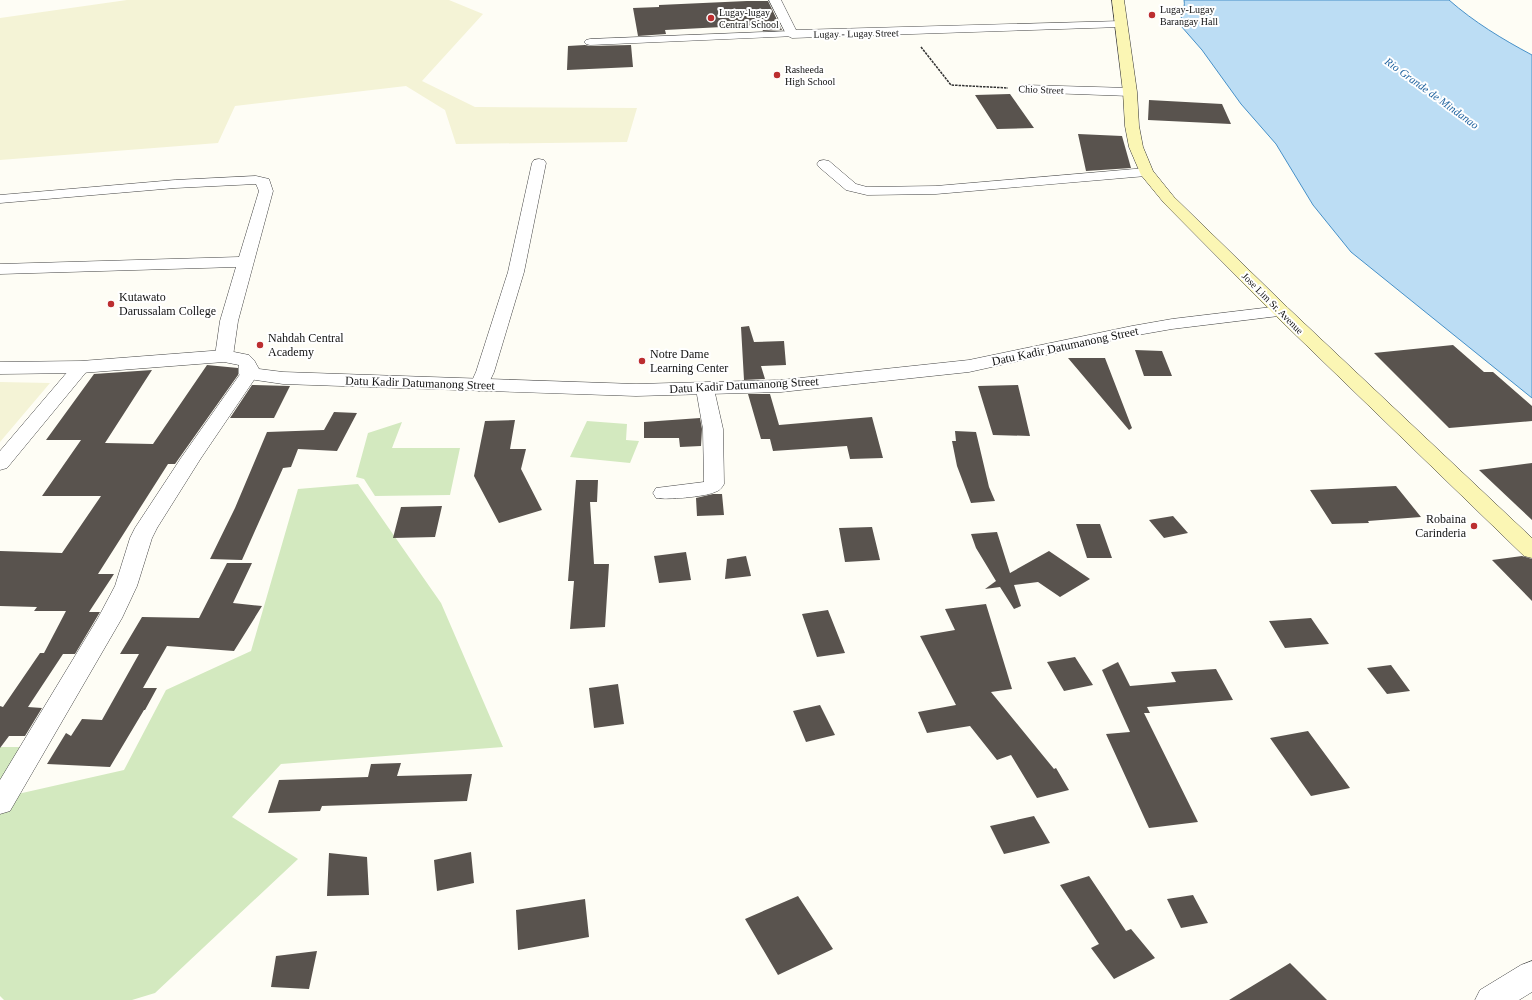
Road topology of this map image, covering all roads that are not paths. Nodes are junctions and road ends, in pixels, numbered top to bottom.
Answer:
1 (776, 0) edge
2 (1118, 0) edge
3 (1122, 24) junction
4 (792, 34) junction
5 (590, 42) dead end
6 (1024, 89) road end
7 (1130, 92) junction
8 (539, 163) dead end
9 (824, 164) dead end
10 (1146, 172) junction
11 (0, 199) edge
12 (247, 262) junction
13 (0, 269) edge
14 (1281, 311) junction
15 (224, 356) junction
16 (81, 367) junction
17 (0, 368) edge
18 (249, 374) junction
19 (479, 385) junction
20 (705, 389) junction
21 (0, 464) edge
22 (663, 493) dead end
23 (1532, 551) edge
24 (0, 803) edge
25 (1532, 975) edge
26 (1491, 1000) edge

1 - 4 street
2 - 3 main road, Jose Lim Sr. Avenue
3 - 4 street, Lugay - Lugay Street
3 - 7 main road, Jose Lim Sr. Avenue
4 - 5 street, Lugay - Lugay Street
6 - 7 street, Chio Street
7 - 10 main road, Jose Lim Sr. Avenue
8 - 19 street
9 - 10 street
10 - 14 main road, Jose Lim Sr. Avenue
11 - 12 street
12 - 13 street
12 - 15 street
14 - 20 street, Datu Kadir Datumanong Street
14 - 23 main road, Jose Lim Sr. Avenue
15 - 16 street
15 - 18 street
16 - 17 street
16 - 21 street
18 - 19 street, Datu Kadir Datumanong Street
18 - 24 street
19 - 20 street, Datu Kadir Datumanong Street
20 - 22 street
25 - 26 street

